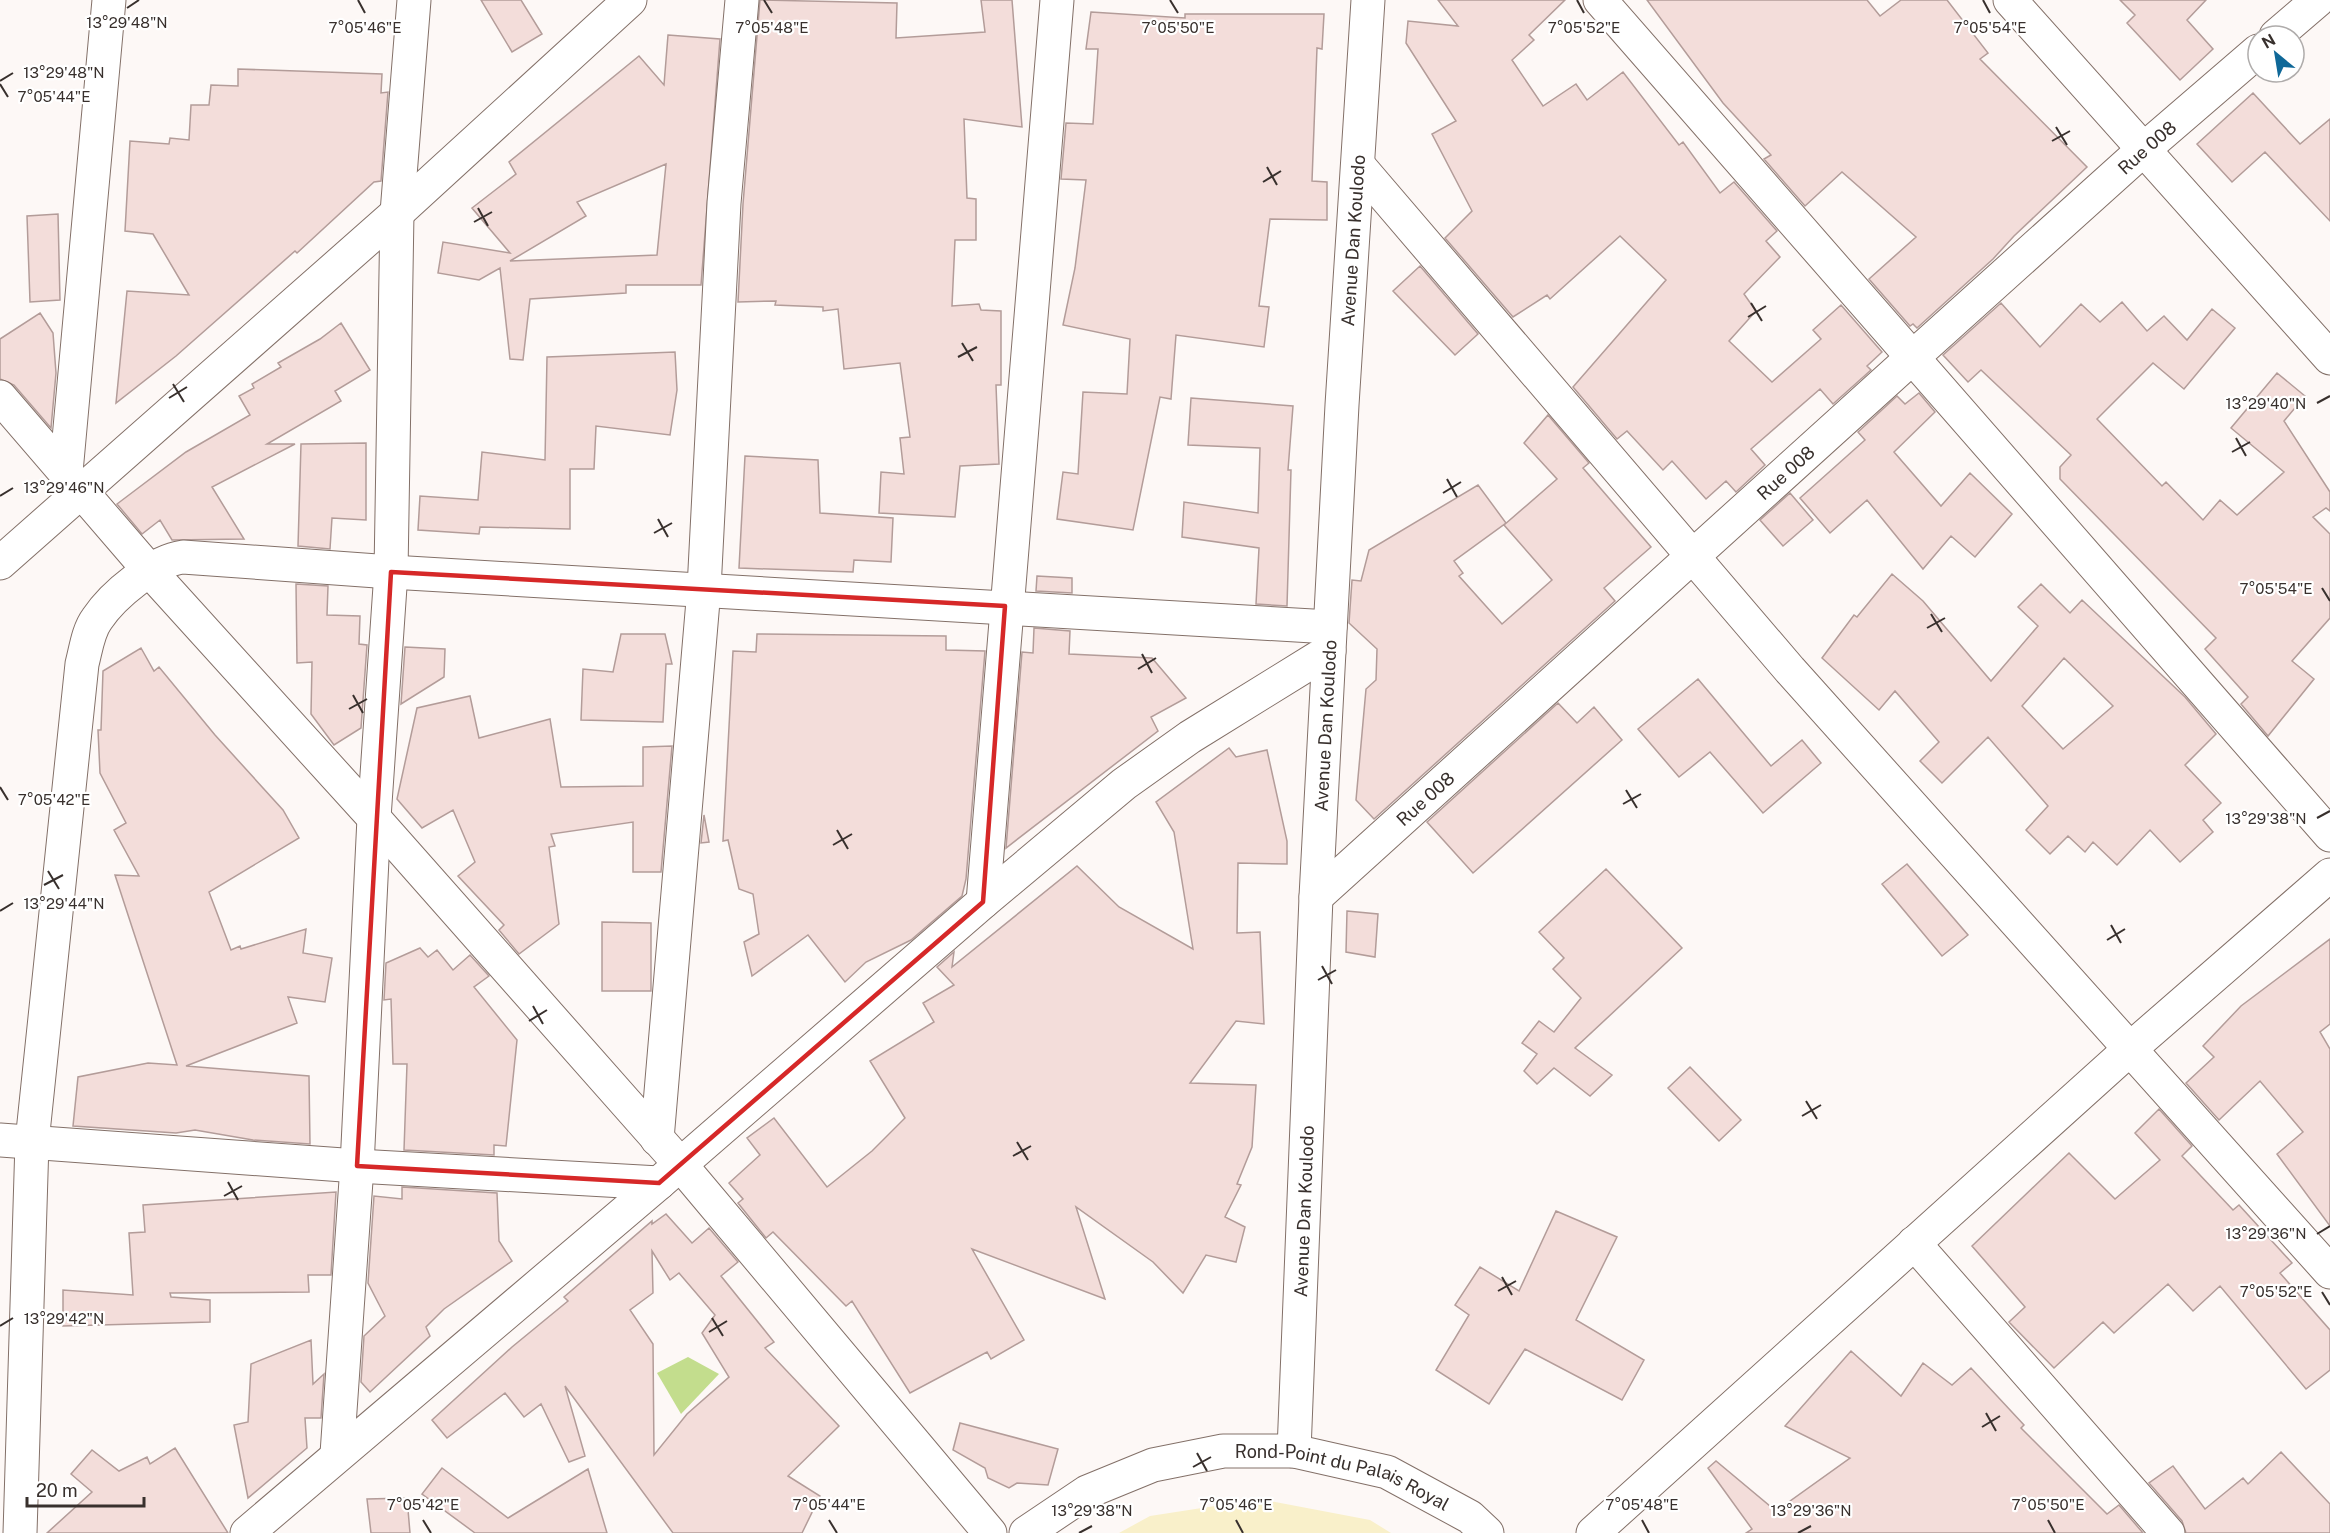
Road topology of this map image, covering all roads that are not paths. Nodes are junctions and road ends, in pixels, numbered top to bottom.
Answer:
1 (109, 0) edge
2 (414, 0) edge
3 (630, 0) edge
4 (742, 0) edge
5 (1057, 0) edge
6 (1368, 0) edge
7 (1600, 0) edge
8 (2010, 0) edge
9 (2318, 0) edge
10 (2290, 24) edge
11 (2246, 61) edge
12 (2143, 150) junction
13 (1359, 166) junction
14 (397, 213) junction
15 (1914, 356) junction
16 (2330, 358) edge
17 (0, 397) edge
18 (74, 482) junction
19 (0, 533) edge
20 (33, 534) junction
21 (1693, 558) junction
22 (0, 563) edge
23 (149, 570) junction
24 (392, 572) junction
25 (704, 589) junction
26 (1005, 606) junction
27 (1330, 639) junction
28 (374, 818) junction
29 (2330, 835) edge
30 (2330, 875) edge
31 (1316, 897) junction
32 (982, 902) junction
33 (2130, 1049) junction
34 (657, 1139) junction
35 (0, 1140) edge
36 (32, 1142) junction
37 (357, 1166) junction
38 (669, 1174) junction
39 (1914, 1243) junction
40 (2330, 1272) edge
41 (1294, 1451) junction
42 (337, 1454) junction
43 (20, 1533) edge
44 (248, 1533) edge
45 (990, 1533) edge
46 (1026, 1533) edge
47 (1487, 1533) edge
48 (1593, 1533) edge
49 (2168, 1533) edge

1 - 18 street
2 - 14 street
3 - 14 street
4 - 25 street
5 - 26 street
6 - 13 street, Avenue Dan Koulodo
7 - 15 street
8 - 12 street
9 - 10 street
11 - 12 street, Rue 008
12 - 15 street, Rue 008
12 - 16 street
13 - 21 street
13 - 27 street, Avenue Dan Koulodo
14 - 18 street
14 - 24 street
15 - 21 street, Rue 008
15 - 29 street
17 - 18 street
18 - 20 street
18 - 23 street
19 - 20 street
20 - 22 street
21 - 31 street, Rue 008
21 - 33 street
23 - 24 street
23 - 28 street
23 - 36 street
24 - 25 street
24 - 28 street
25 - 26 street
25 - 34 street
26 - 27 street
26 - 32 street
27 - 31 street, Avenue Dan Koulodo
27 - 32 street
28 - 34 street
28 - 37 street
30 - 33 street
31 - 41 street, Avenue Dan Koulodo
32 - 38 street
33 - 39 street
33 - 40 street
34 - 38 street
35 - 36 street
36 - 37 street
36 - 43 street
37 - 38 street
37 - 42 street
38 - 42 street
38 - 45 street
39 - 48 street
39 - 49 street
41 - 46 street, Rond-Point du Palais Royal
41 - 47 street, Rond-Point du Palais Royal
42 - 44 street

